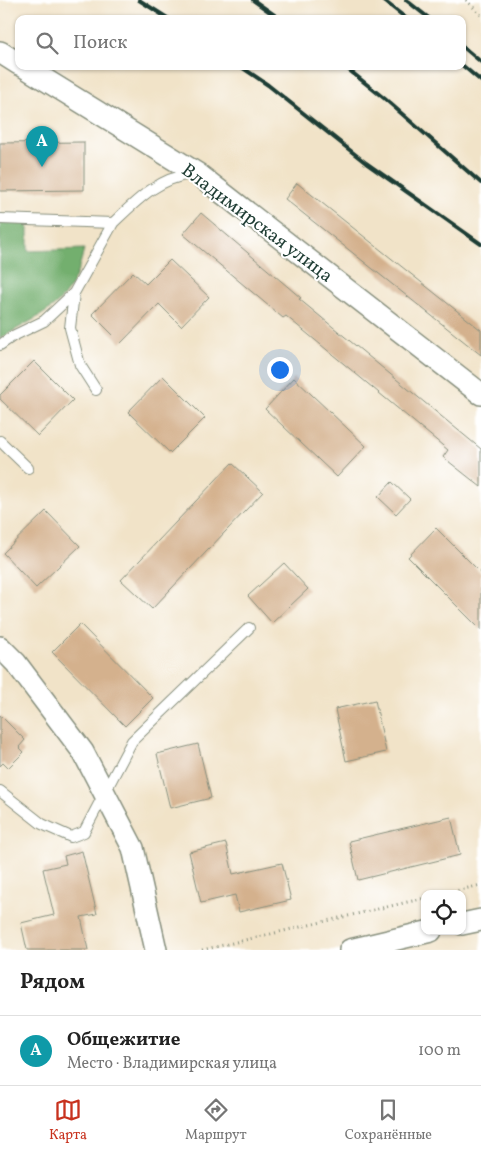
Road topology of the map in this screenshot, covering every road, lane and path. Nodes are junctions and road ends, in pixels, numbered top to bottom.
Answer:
1 (466, 0) edge
2 (481, 15) edge
3 (0, 52) edge
4 (15, 61) edge
5 (29, 70) edge
6 (198, 174) junction
7 (0, 219) edge
8 (113, 223) junction
9 (74, 293) junction
10 (0, 345) edge
11 (96, 390) dead end
12 (481, 394) edge
13 (0, 441) edge
14 (28, 468) dead end
15 (249, 628) dead end
16 (0, 647) edge
17 (8, 661) edge
18 (0, 791) edge
19 (104, 792) junction
20 (481, 885) edge
21 (460, 890) edge
22 (421, 899) edge
23 (481, 920) edge
24 (466, 923) edge
25 (421, 933) edge
26 (156, 950) edge
27 (202, 950) edge
28 (350, 950) edge

1 - 2 path
3 - 4 street
5 - 6 street, Владимирская улица
6 - 8 lane
6 - 12 street, Владимирская улица
7 - 8 lane
8 - 9 lane
9 - 10 lane
9 - 11 lane
13 - 14 lane
15 - 19 lane
16 - 17 street
17 - 19 street
18 - 19 lane
19 - 26 street
20 - 21 path
22 - 27 path
23 - 24 street
25 - 28 street

